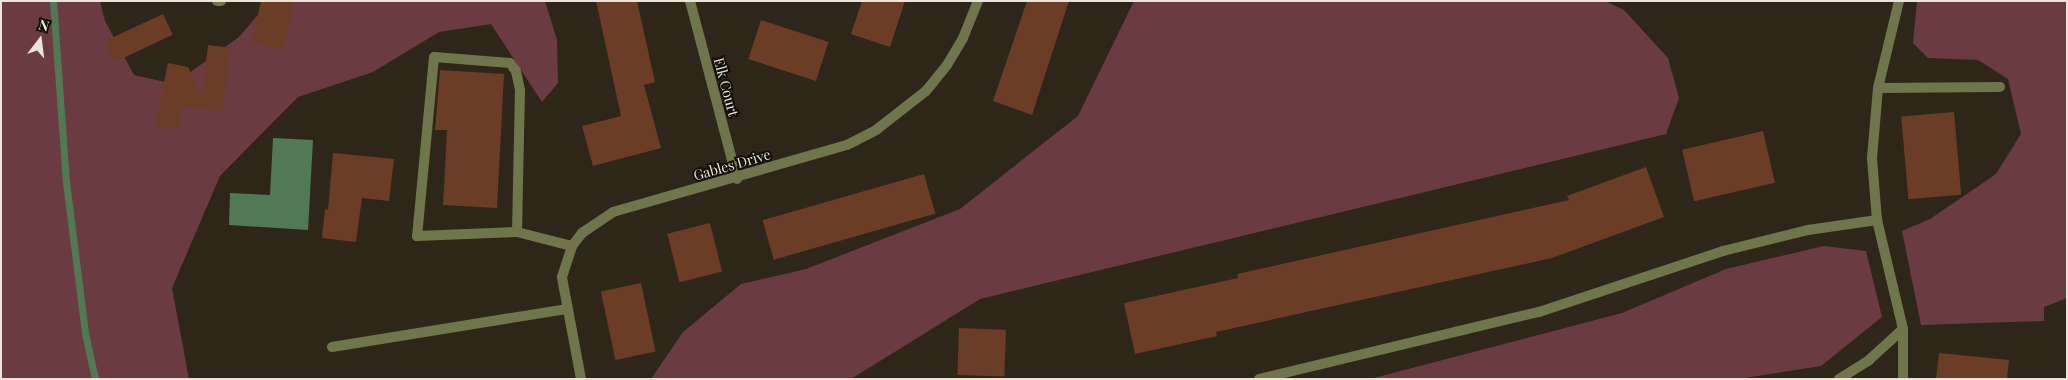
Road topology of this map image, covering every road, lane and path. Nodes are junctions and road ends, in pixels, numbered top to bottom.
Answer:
1 (217, 1) edge
2 (222, 1) edge
3 (690, 1) edge
4 (978, 1) edge
5 (1899, 1) edge
6 (2000, 87) dead end
7 (1878, 88) junction
8 (736, 179) junction
9 (1877, 220) junction
10 (517, 232) junction
11 (572, 246) junction
12 (566, 309) junction
13 (1902, 329) junction
14 (332, 347) dead end
15 (580, 379) edge
16 (1259, 379) edge
17 (1839, 379) edge
18 (1903, 379) edge

1 - 2 street
3 - 8 street, Elk Court
4 - 8 street, Gables Drive
5 - 7 street
6 - 7 street
7 - 9 street
8 - 11 street, Gables Drive
9 - 13 street
9 - 16 street
10 - 10 street
10 - 11 street
11 - 12 street, Gables Drive
12 - 14 street
12 - 15 street, Gables Drive
13 - 17 street
13 - 18 street

